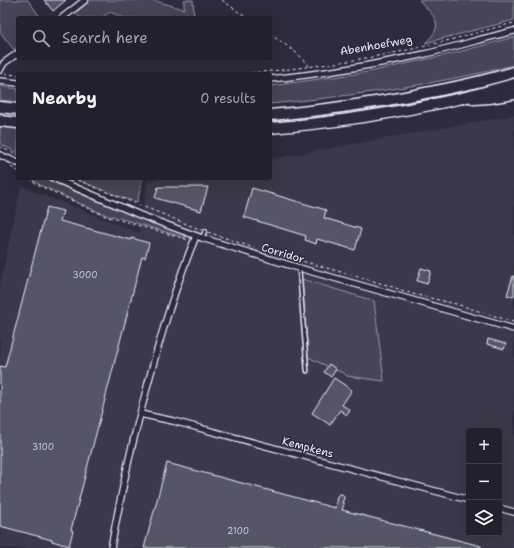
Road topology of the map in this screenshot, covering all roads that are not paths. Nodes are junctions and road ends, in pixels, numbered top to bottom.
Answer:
1 (85, 0) edge
2 (65, 16) edge
3 (514, 31) edge
4 (15, 52) edge
5 (1, 72) edge
6 (514, 72) edge
7 (272, 79) edge
8 (0, 82) edge
9 (16, 83) edge
10 (514, 84) edge
11 (514, 94) edge
12 (458, 99) junction
13 (0, 107) edge
14 (16, 109) edge
15 (272, 115) edge
16 (0, 121) edge
17 (16, 123) edge
18 (272, 128) edge
19 (0, 155) edge
20 (16, 162) edge
21 (58, 180) edge
22 (205, 231) road end
23 (195, 238) junction
24 (202, 238) junction
25 (299, 268) junction
26 (514, 329) edge
27 (307, 371) dead end
28 (140, 414) junction
29 (466, 499) edge
30 (502, 509) edge
31 (514, 512) edge
32 (111, 548) edge

1 - 2 street
3 - 7 street, Abenhoefweg
4 - 5 street
6 - 15 highway
8 - 9 street
10 - 12 highway
11 - 12 highway
12 - 18 highway
13 - 14 highway
16 - 17 highway
19 - 20 street
21 - 23 street, Corridor
22 - 24 lane
23 - 24 street, Corridor
23 - 28 street
24 - 25 street, Corridor
25 - 26 street, Corridor
25 - 27 lane
28 - 29 street, Kempkens
28 - 32 street
30 - 31 street

